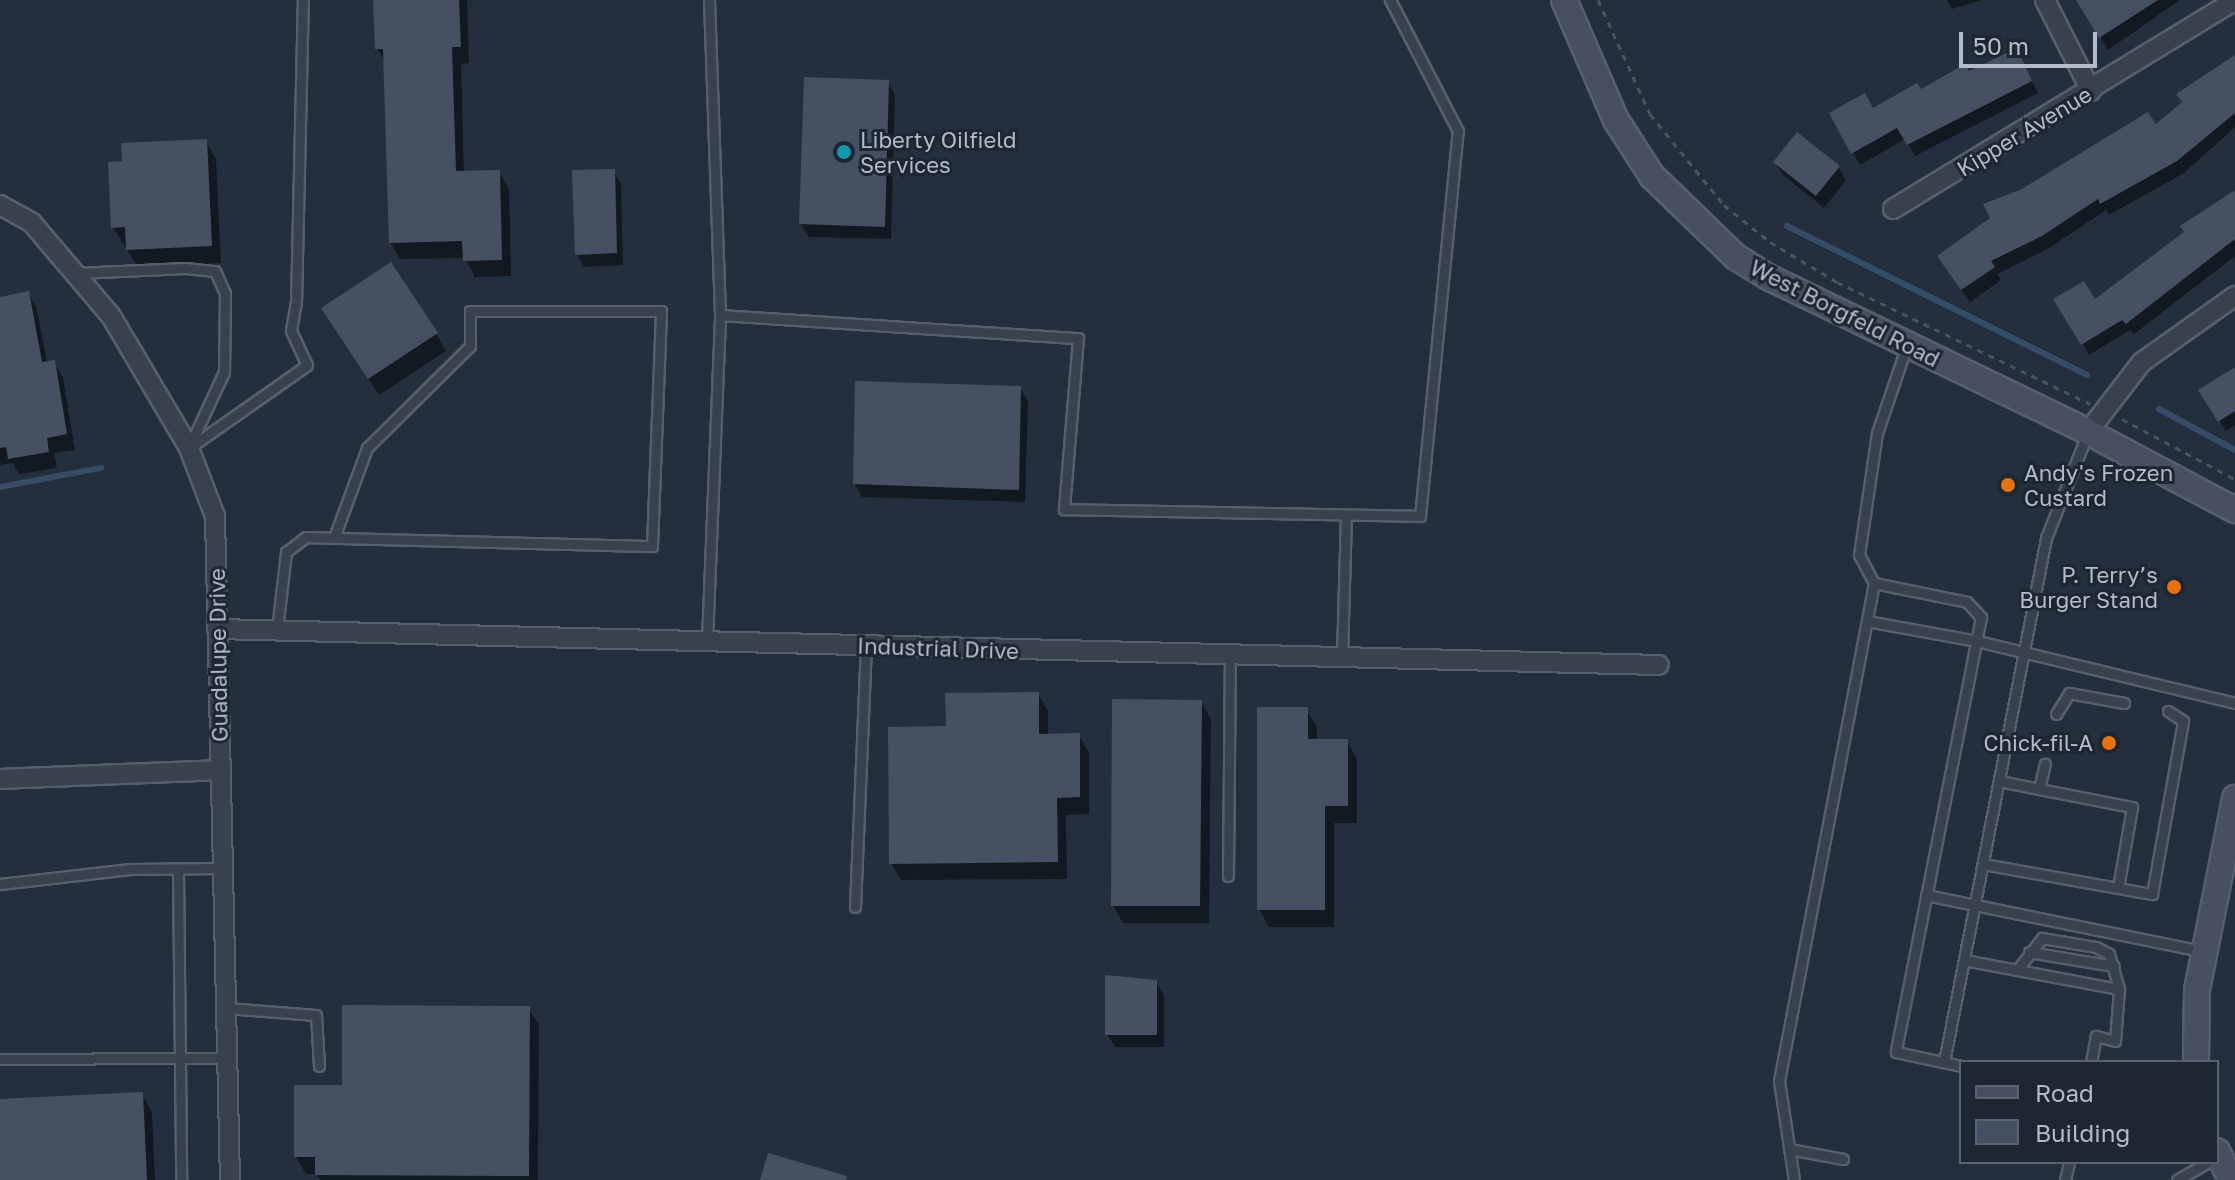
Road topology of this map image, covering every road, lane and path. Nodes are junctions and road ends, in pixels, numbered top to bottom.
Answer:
1 (303, 0) edge
2 (709, 0) edge
3 (1390, 0) edge
4 (1564, 0) edge
5 (1598, 0) edge
6 (2045, 0) edge
7 (2235, 0) edge
8 (2091, 91) junction
9 (0, 205) edge
10 (1893, 209) dead end
11 (78, 273) junction
12 (2235, 296) edge
13 (720, 315) junction
14 (1907, 345) junction
15 (2105, 411) junction
16 (2088, 432) junction
17 (189, 448) junction
18 (2235, 479) edge
19 (2235, 510) edge
20 (1346, 515) junction
21 (335, 535) junction
22 (1874, 583) junction
23 (1867, 621) junction
24 (217, 629) junction
25 (277, 630) junction
26 (707, 641) junction
27 (1977, 641) junction
28 (866, 646) junction
29 (2022, 654) junction
30 (1342, 657) junction
31 (1230, 658) junction
32 (1659, 665) dead end
33 (2124, 703) dead end
34 (2235, 703) edge
35 (2168, 711) dead end
36 (2056, 714) dead end
37 (2045, 764) dead end
38 (220, 770) junction
39 (0, 779) edge
40 (1999, 781) junction
41 (2039, 789) junction
42 (2234, 810) edge
43 (1983, 864) junction
44 (223, 868) junction
45 (178, 870) junction
46 (1228, 876) dead end
47 (0, 884) edge
48 (2118, 888) junction
49 (1926, 895) junction
50 (1975, 904) junction
51 (855, 907) dead end
52 (2204, 951) junction
53 (2029, 952) junction
54 (1964, 960) junction
55 (2114, 966) junction
56 (2017, 970) junction
57 (2119, 989) junction
58 (226, 1008) junction
59 (180, 1056) junction
60 (227, 1058) junction
61 (0, 1059) edge
62 (2091, 1060) edge
63 (2196, 1060) edge
64 (1944, 1062) junction
65 (319, 1066) dead end
66 (1959, 1066) edge
67 (1789, 1149) junction
68 (1843, 1159) dead end
69 (2219, 1161) edge
70 (2203, 1164) edge
71 (181, 1180) edge
72 (230, 1180) edge
73 (1794, 1180) edge
74 (2177, 1180) edge
75 (2231, 1180) edge

1 - 17 lane
2 - 13 lane
3 - 20 lane
4 - 14 street, West Borgfeld Road
5 - 15 path
6 - 8 street
7 - 8 street, Kipper Avenue
8 - 10 street, Kipper Avenue
9 - 11 street, Guadalupe Drive
11 - 17 street, Guadalupe Drive
11 - 17 lane
12 - 15 street
13 - 20 lane
13 - 26 lane
14 - 16 street, West Borgfeld Road
14 - 22 lane
15 - 16 street
15 - 18 path
16 - 19 street, West Borgfeld Road
16 - 29 lane
17 - 24 street, Guadalupe Drive
20 - 30 lane
21 - 21 lane
21 - 25 lane
22 - 23 lane
22 - 27 lane
23 - 27 lane
23 - 67 lane
24 - 25 street, Industrial Drive
24 - 38 street, Guadalupe Drive
25 - 26 street, Industrial Drive
26 - 28 street, Industrial Drive
27 - 29 lane
27 - 49 lane
28 - 31 street, Industrial Drive
28 - 51 lane
29 - 34 lane
29 - 40 lane
30 - 31 street, Industrial Drive
30 - 32 street, Industrial Drive
31 - 46 lane
33 - 36 lane
35 - 48 lane
37 - 41 lane
38 - 39 street
38 - 44 street, Guadalupe Drive
40 - 41 lane
40 - 43 lane
41 - 48 lane
42 - 52 street
43 - 48 lane
43 - 50 lane
44 - 45 lane
44 - 58 street, Guadalupe Drive
45 - 47 lane
45 - 59 lane
49 - 50 lane
49 - 64 lane
50 - 52 lane
50 - 54 lane
52 - 63 street
53 - 55 lane
53 - 55 lane
53 - 56 lane
54 - 56 lane
54 - 64 lane
55 - 57 lane
56 - 57 lane
57 - 62 lane
58 - 60 street, Guadalupe Drive
58 - 65 lane
59 - 60 lane
59 - 61 lane
59 - 71 lane
60 - 72 street, Guadalupe Drive
64 - 66 lane
67 - 68 lane
67 - 73 lane
69 - 75 street
70 - 74 lane

